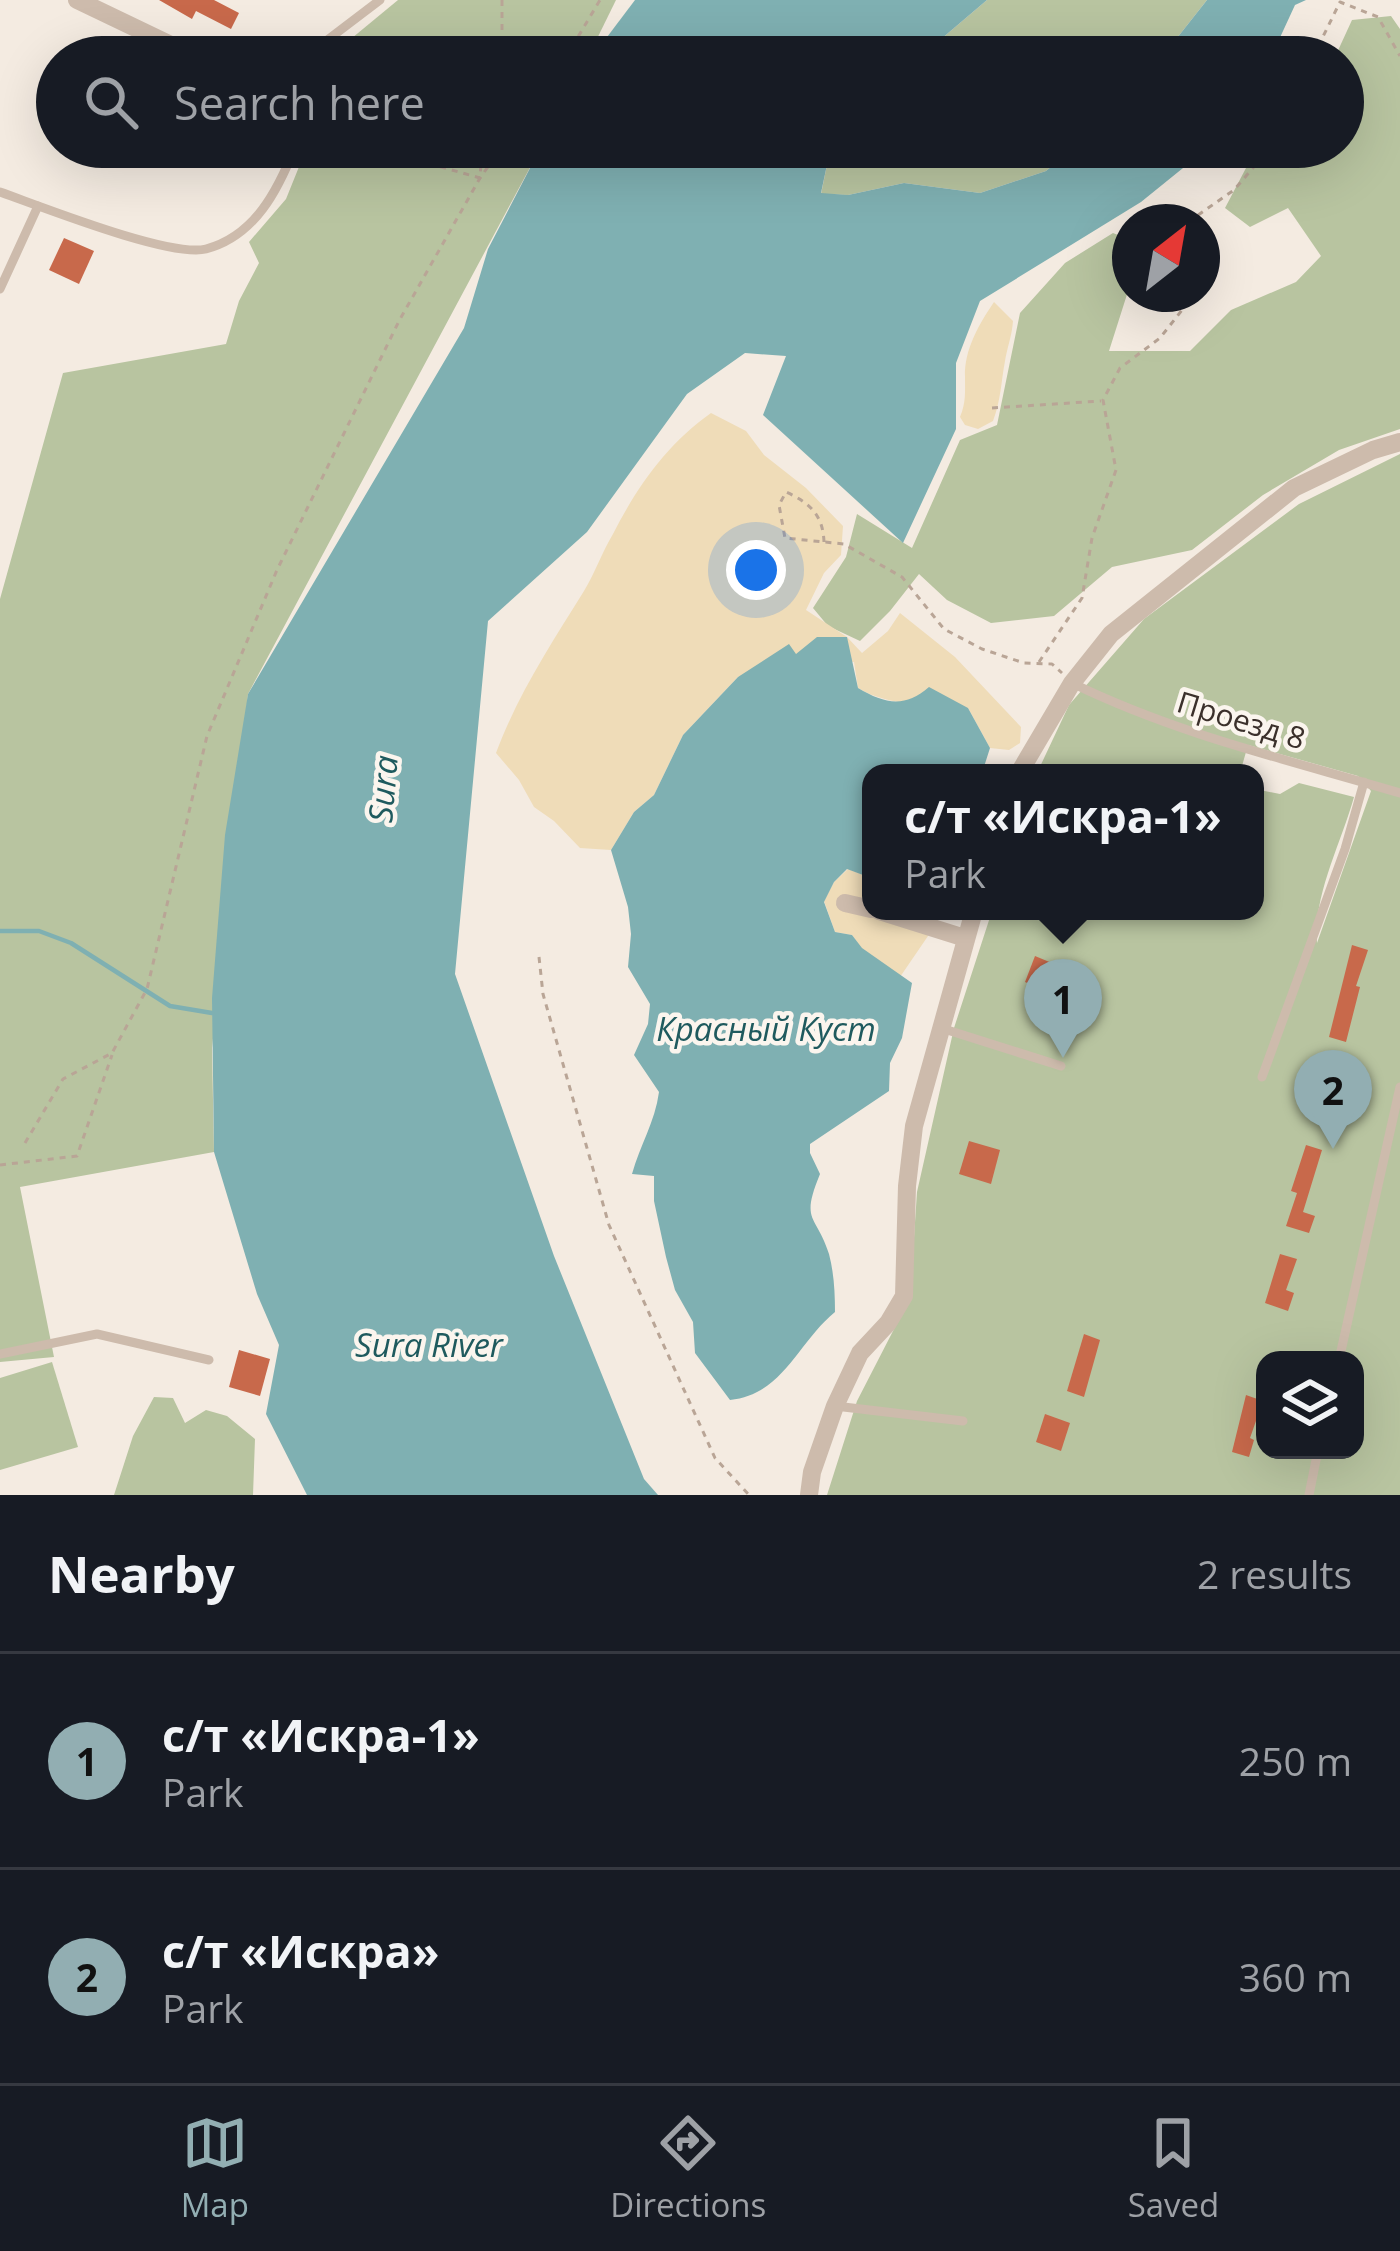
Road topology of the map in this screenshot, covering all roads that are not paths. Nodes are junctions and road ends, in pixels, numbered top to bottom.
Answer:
1 (77, 0) edge
2 (380, 0) edge
3 (152, 36) edge
4 (332, 36) edge
5 (287, 168) edge
6 (0, 192) edge
7 (38, 206) junction
8 (0, 289) edge
9 (1400, 442) edge
10 (1072, 682) junction
11 (1024, 764) edge
12 (1364, 782) junction
13 (1400, 793) edge
14 (844, 903) dead end
15 (862, 907) edge
16 (916, 920) edge
17 (971, 920) edge
18 (965, 938) junction
19 (940, 1028) junction
20 (1061, 1066) dead end
21 (1262, 1077) dead end
22 (1400, 1087) edge
23 (1341, 1351) edge
24 (0, 1354) edge
25 (209, 1360) dead end
26 (835, 1406) junction
27 (963, 1421) dead end
28 (1316, 1459) edge
29 (809, 1495) edge
30 (1309, 1495) edge

1 - 3 street
2 - 4 lane
5 - 7 lane
6 - 7 lane
7 - 8 lane
9 - 10 street
10 - 11 street
10 - 12 lane, Проезд 8
12 - 13 lane, Проезд 8
12 - 21 lane
14 - 15 street
16 - 18 street
17 - 18 street
18 - 19 street
19 - 20 lane
19 - 26 street
22 - 23 lane
24 - 25 lane
26 - 27 lane
26 - 29 street
28 - 30 lane

